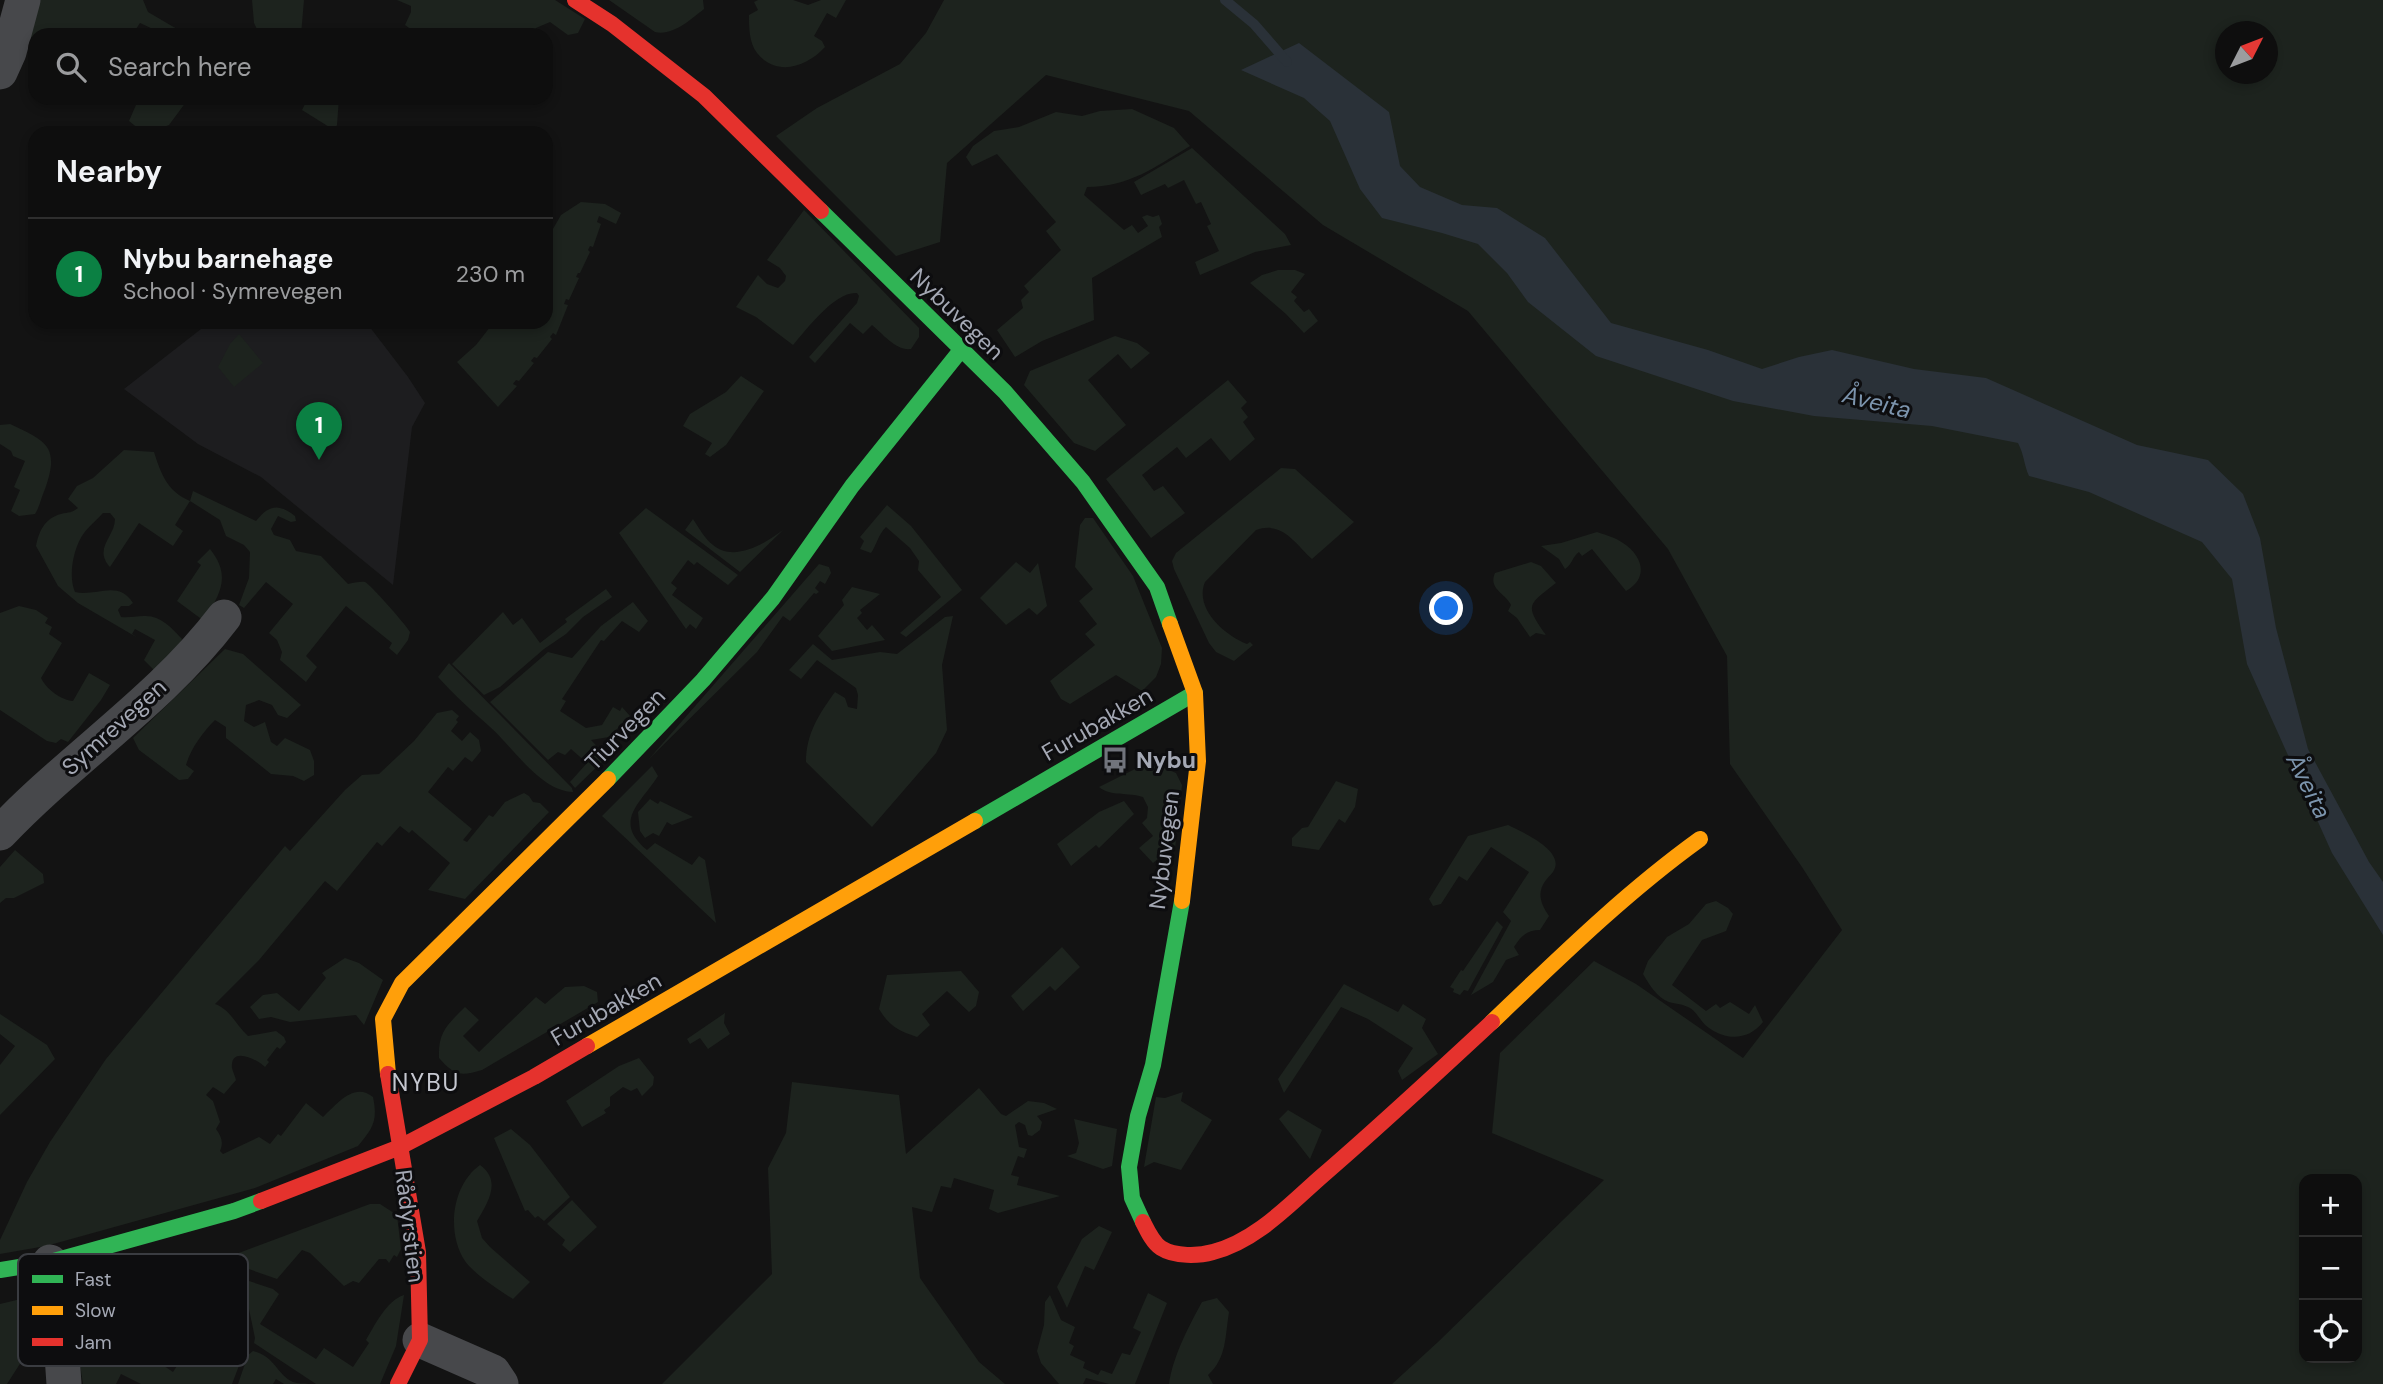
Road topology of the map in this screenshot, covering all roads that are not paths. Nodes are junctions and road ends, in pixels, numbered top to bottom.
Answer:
1 (23, 0) edge
2 (575, 0) edge
3 (0, 72) edge
4 (961, 350) junction
5 (224, 617) dead end
6 (1195, 693) junction
7 (0, 833) edge
8 (1700, 839) dead end
9 (400, 1147) junction
10 (79, 1254) edge
11 (18, 1267) edge
12 (0, 1270) edge
13 (420, 1340) junction
14 (63, 1366) edge
15 (64, 1384) edge
16 (398, 1384) edge
17 (501, 1384) edge

1 - 3 street
2 - 4 street, Nybuvegen
4 - 6 street, Nybuvegen
4 - 9 street, Tiurvegen
5 - 7 street, Symrevegen
6 - 8 street, Nybuvegen
6 - 9 street, Furubakken
9 - 10 street, Furubakken
9 - 13 street, Rådyrstien
11 - 12 street, Furubakken
13 - 16 street, Rådyrstien
13 - 17 street
14 - 15 street

